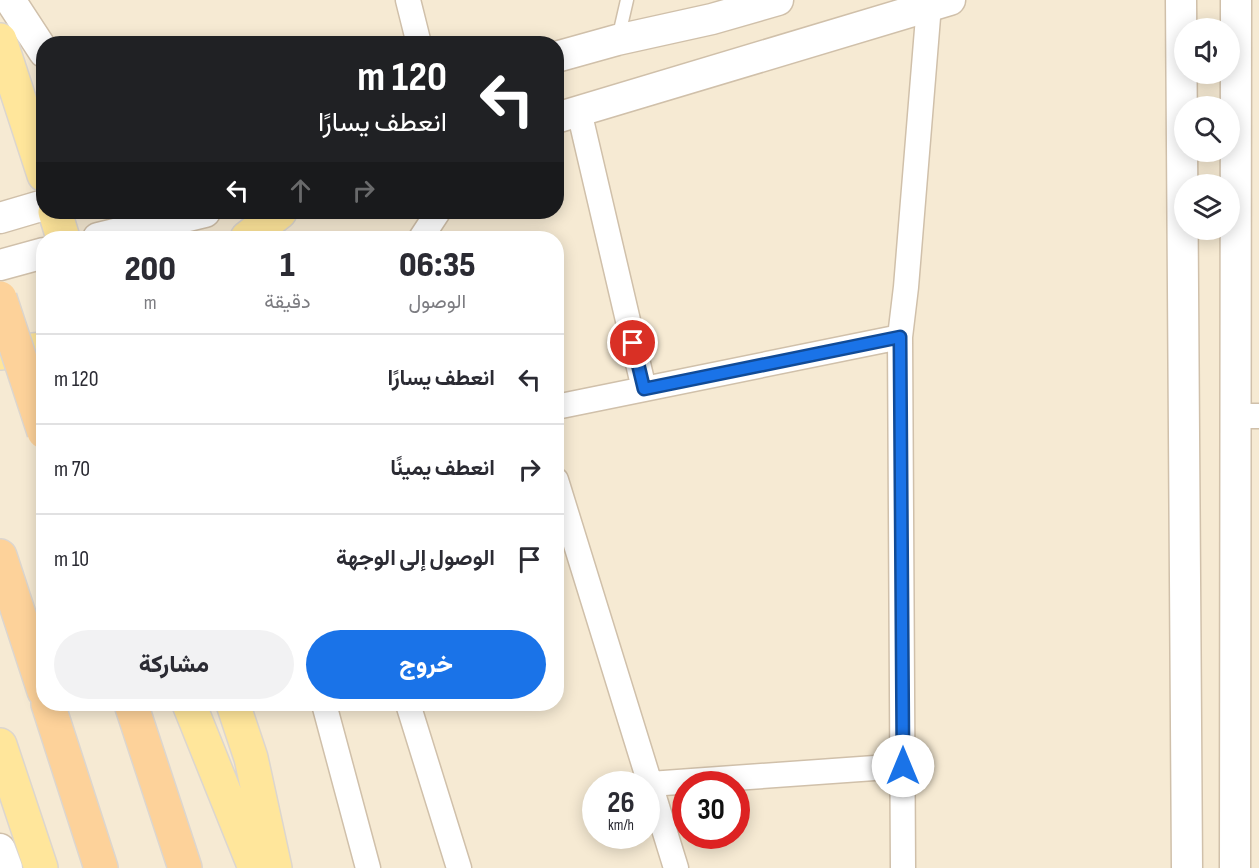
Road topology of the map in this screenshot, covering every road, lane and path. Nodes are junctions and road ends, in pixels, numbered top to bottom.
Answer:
1 (10, 0) edge
2 (408, 0) edge
3 (627, 0) edge
4 (778, 0) edge
5 (1181, 0) edge
6 (1236, 0) edge
7 (939, 3) edge
8 (713, 10) edge
9 (417, 36) edge
10 (0, 40) edge
11 (36, 40) edge
12 (617, 40) junction
13 (564, 55) edge
14 (568, 114) edge
15 (36, 150) edge
16 (36, 207) edge
17 (0, 218) edge
18 (176, 219) edge
19 (271, 219) edge
20 (127, 231) edge
21 (257, 231) edge
22 (36, 255) edge
23 (0, 265) edge
24 (0, 298) edge
25 (900, 337) junction
26 (36, 350) edge
27 (0, 353) edge
28 (644, 389) junction
29 (564, 405) edge
30 (36, 408) edge
31 (1247, 416) edge
32 (564, 506) edge
33 (0, 556) edge
34 (36, 666) edge
35 (50, 711) edge
36 (133, 711) edge
37 (192, 711) edge
38 (213, 711) edge
39 (235, 711) edge
40 (326, 711) edge
41 (410, 711) edge
42 (0, 744) edge
43 (903, 766) junction
44 (646, 771) edge
45 (660, 783) edge
46 (0, 804) edge
47 (660, 816) edge
48 (0, 849) edge
49 (7, 868) edge
50 (21, 868) edge
51 (40, 868) edge
52 (101, 868) edge
53 (185, 868) edge
54 (255, 868) edge
55 (263, 868) edge
56 (275, 868) edge
57 (368, 868) edge
58 (459, 868) edge
59 (676, 868) edge
60 (903, 868) edge
61 (1187, 868) edge
62 (1235, 868) edge

1 - 11 street
2 - 9 street
3 - 12 lane
4 - 8 street
5 - 61 street
6 - 31 street
7 - 14 street
7 - 25 street
8 - 12 street
10 - 15 main road
12 - 13 street
14 - 28 street
16 - 17 street
18 - 20 street
19 - 21 main road
22 - 23 street
24 - 30 highway, bridge
25 - 28 street
25 - 43 street
26 - 27 main road
28 - 29 street
31 - 62 street
32 - 44 street
33 - 34 highway
35 - 52 highway
36 - 53 highway
37 - 54 main road
38 - 55 main road
39 - 56 main road
40 - 57 street
41 - 58 street
42 - 51 main road
43 - 45 street
43 - 60 street
46 - 50 main road
47 - 59 street
48 - 49 street

